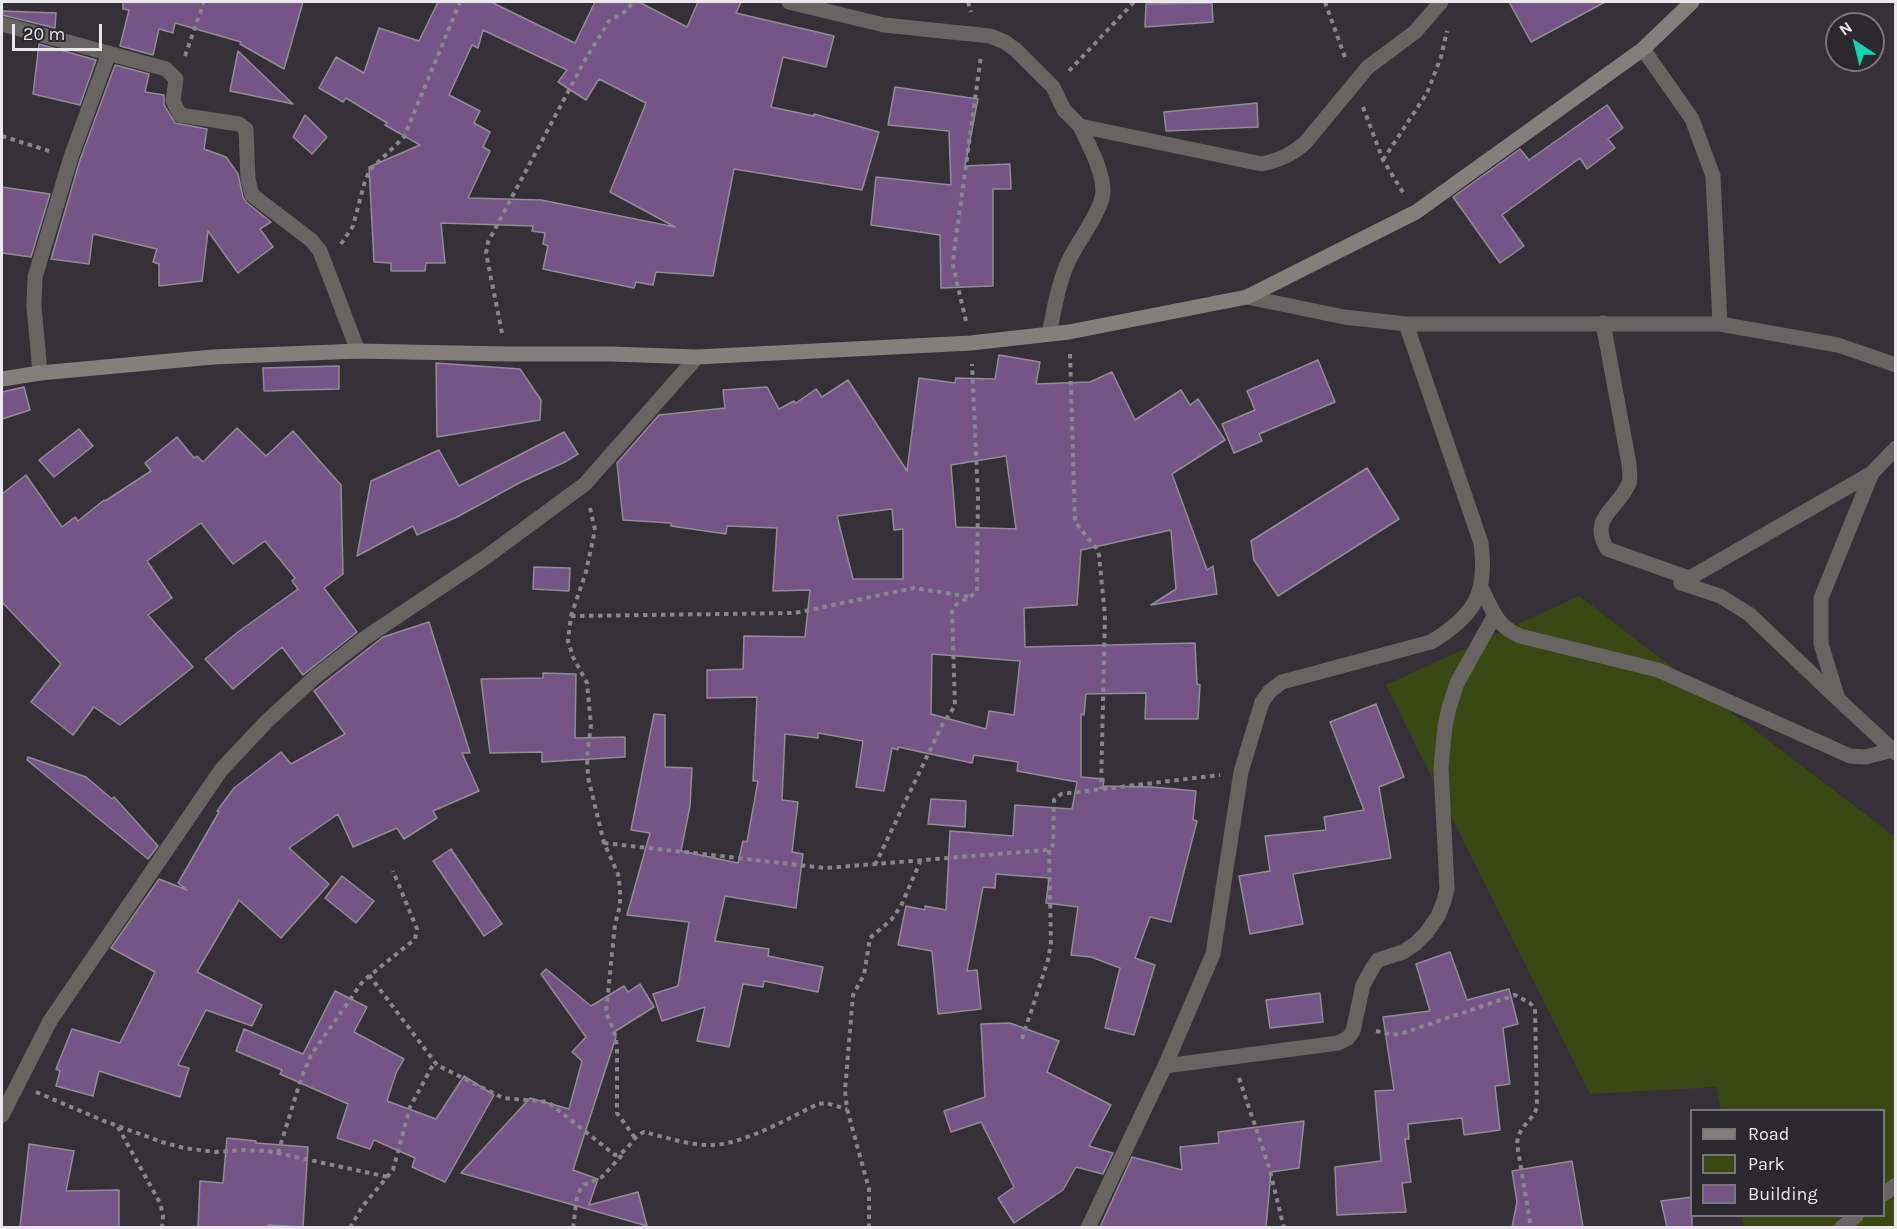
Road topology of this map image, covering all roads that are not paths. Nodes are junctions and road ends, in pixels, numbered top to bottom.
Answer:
1 (789, 2) edge
2 (1441, 2) edge
3 (1692, 2) edge
4 (2, 24) edge
5 (1643, 49) junction
6 (109, 53) junction
7 (1080, 126) junction
8 (1247, 297) junction
9 (1406, 324) junction
10 (1603, 324) junction
11 (1720, 324) junction
12 (1049, 334) junction
13 (358, 351) junction
14 (697, 357) junction
15 (1896, 365) edge
16 (40, 373) junction
17 (2, 379) edge
18 (1896, 448) edge
19 (1872, 473) junction
20 (1681, 583) junction
21 (1482, 587) junction
22 (1495, 615) junction
23 (1838, 699) junction
24 (1895, 751) edge
25 (1165, 1066) junction
26 (2, 1115) edge
27 (1853, 1217) edge
28 (1089, 1227) edge
29 (1840, 1227) edge

1 - 7 street
2 - 7 street
3 - 5 street
4 - 6 street
5 - 8 street
5 - 11 street
6 - 13 street
6 - 16 street
7 - 12 street
8 - 9 street
8 - 12 street
9 - 10 street
9 - 21 street
10 - 11 street
10 - 20 street
11 - 15 street
12 - 14 street
13 - 14 street
13 - 16 street
14 - 26 street
16 - 17 street
18 - 19 street
19 - 20 street
19 - 23 street
20 - 23 street
21 - 22 street
21 - 25 street
22 - 24 street
22 - 25 street
23 - 24 street
25 - 28 street
27 - 29 street

